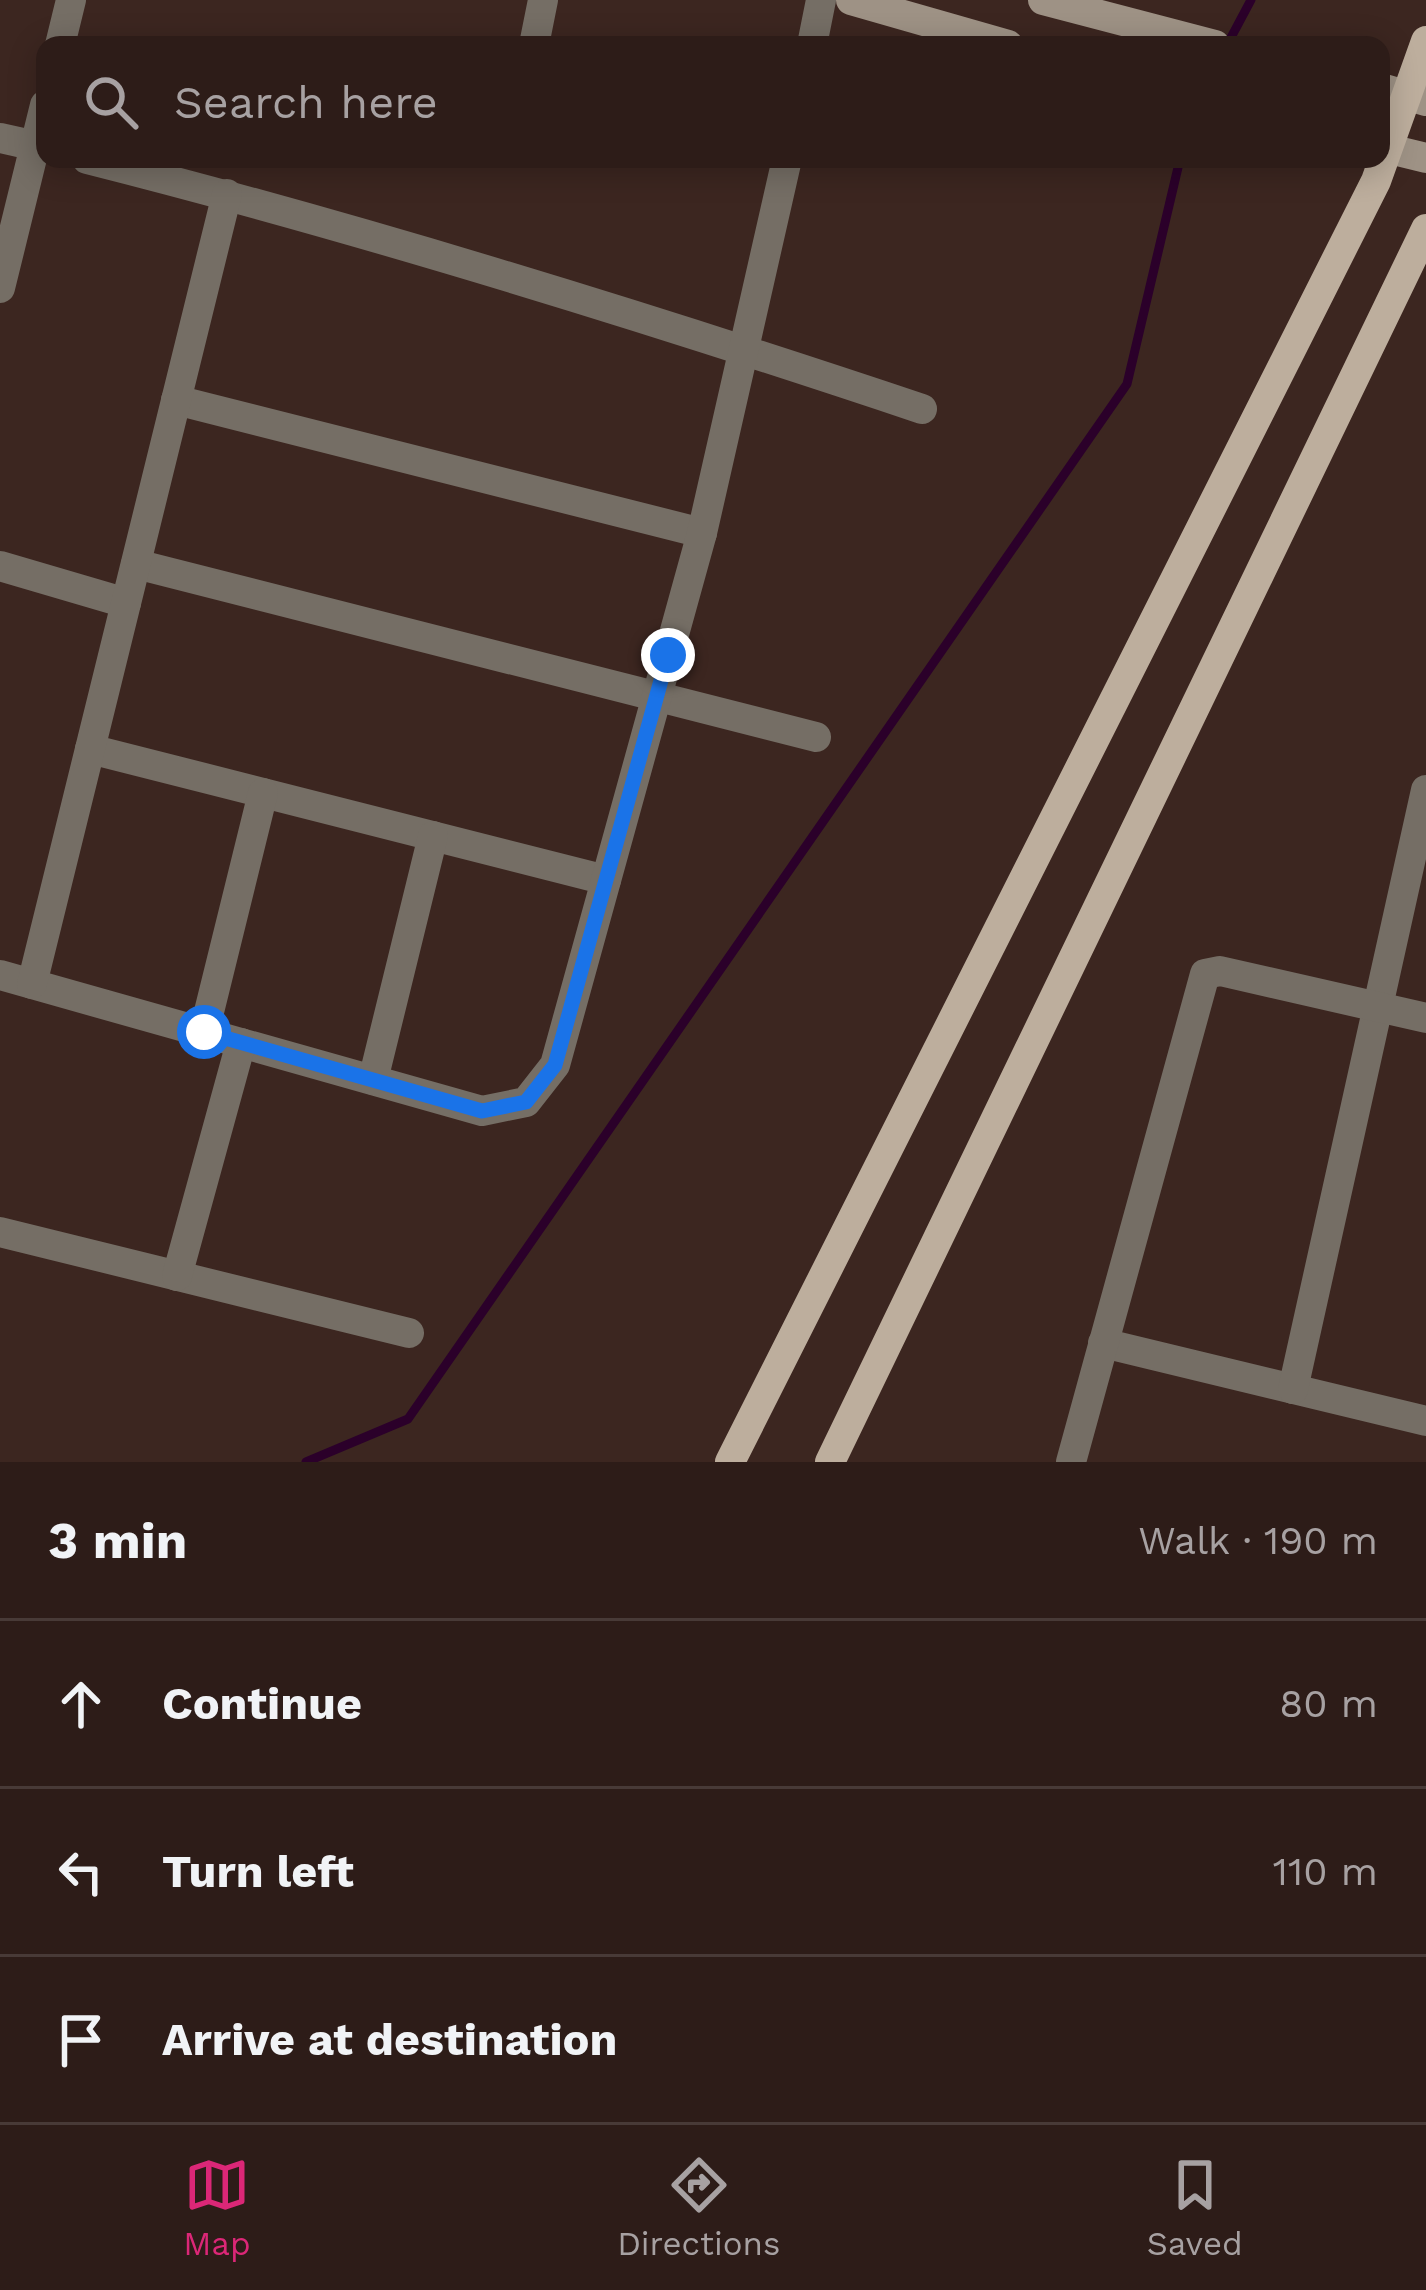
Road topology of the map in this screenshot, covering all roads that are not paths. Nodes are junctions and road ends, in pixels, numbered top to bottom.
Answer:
1 (71, 0) edge
2 (543, 0) edge
3 (821, 0) edge
4 (851, 0) edge
5 (1043, 0) edge
6 (1111, 9) edge
7 (62, 36) edge
8 (536, 36) edge
9 (814, 36) edge
10 (977, 36) edge
11 (1189, 36) edge
12 (1426, 41) edge
13 (1404, 95) edge
14 (1390, 132) edge
15 (0, 138) edge
16 (36, 146) edge
17 (1390, 149) edge
18 (1426, 158) edge
19 (36, 161) edge
20 (122, 168) edge
21 (785, 168) edge
22 (1374, 168) edge
23 (226, 194) junction
24 (1426, 229) edge
25 (0, 288) edge
26 (746, 350) junction
27 (176, 400) junction
28 (922, 409) dead end
29 (702, 533) junction
30 (136, 564) junction
31 (0, 566) edge
32 (126, 603) junction
33 (657, 696) junction
34 (816, 737) dead end
35 (90, 749) junction
36 (1426, 790) edge
37 (263, 793) junction
38 (433, 836) junction
39 (606, 880) junction
40 (0, 975) edge
41 (32, 984) junction
42 (1378, 1007) junction
43 (1426, 1018) edge
44 (204, 1032) junction
45 (241, 1043) junction
46 (374, 1080) junction
47 (0, 1232) edge
48 (177, 1276) junction
49 (409, 1333) dead end
50 (1103, 1343) junction
51 (1293, 1389) junction
52 (1426, 1421) edge
53 (730, 1462) edge
54 (830, 1462) edge
55 (1071, 1462) edge

1 - 7 street
2 - 8 street
3 - 9 street
4 - 10 street
5 - 6 street
6 - 11 street
12 - 13 main road
13 - 14 main road
15 - 16 street
17 - 18 street
19 - 25 street
20 - 23 street
21 - 26 street
22 - 53 main road
23 - 26 street
23 - 27 street
24 - 54 main road
26 - 28 street
26 - 29 street
27 - 29 street
27 - 30 street
29 - 33 street
30 - 32 street
30 - 33 street
31 - 32 street
32 - 35 street
33 - 34 street
33 - 39 street
35 - 37 street
35 - 41 street
36 - 42 street
37 - 38 street
37 - 44 street
38 - 39 street
38 - 46 street
39 - 46 street
40 - 41 street
41 - 44 street
42 - 43 street
42 - 50 street
42 - 51 street
44 - 45 street
45 - 46 street
45 - 48 street
47 - 48 street
48 - 49 street
50 - 51 street
50 - 55 street
51 - 52 street

